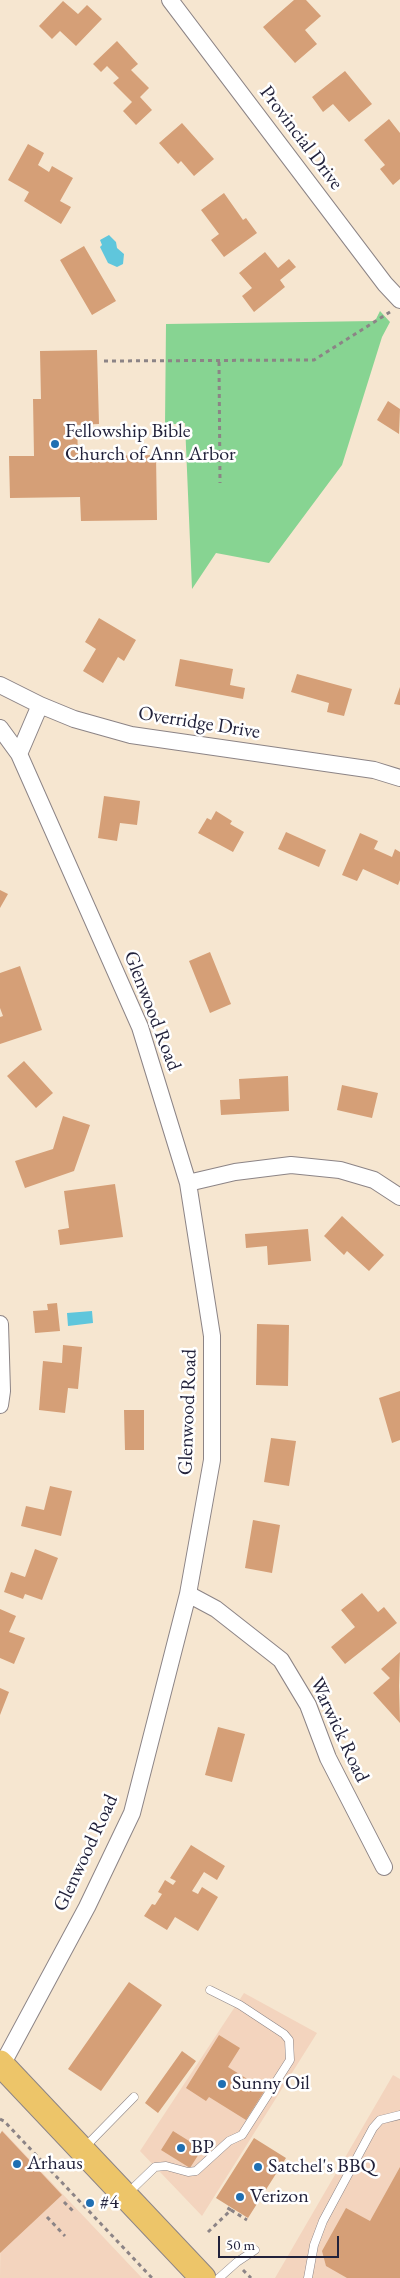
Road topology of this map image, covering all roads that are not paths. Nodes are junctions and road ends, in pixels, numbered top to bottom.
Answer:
1 (170, 0) edge
2 (396, 306) edge
3 (0, 684) edge
4 (40, 705) junction
5 (0, 728) edge
6 (19, 754) junction
7 (400, 778) edge
8 (188, 1183) junction
9 (400, 1197) edge
10 (0, 1324) edge
11 (0, 1405) edge
12 (188, 1594) junction
13 (384, 1867) dead end
14 (210, 1990) dead end
15 (1, 2064) edge
16 (134, 2097) dead end
17 (400, 2115) edge
18 (82, 2150) junction
19 (125, 2196) junction
20 (255, 2250) dead end
21 (203, 2278) edge
22 (219, 2278) edge
23 (308, 2278) edge

1 - 2 street, Provincial Drive
3 - 4 street, Overridge Drive
4 - 6 street
4 - 7 street, Overridge Drive
5 - 6 street, Glenwood Road
6 - 8 street, Glenwood Road
8 - 9 street
8 - 12 street, Glenwood Road
10 - 11 street
12 - 13 street, Warwick Road
12 - 15 street, Glenwood Road
14 - 19 lane
15 - 18 main road
16 - 18 lane
17 - 23 lane
18 - 19 main road
19 - 21 main road
20 - 22 lane

